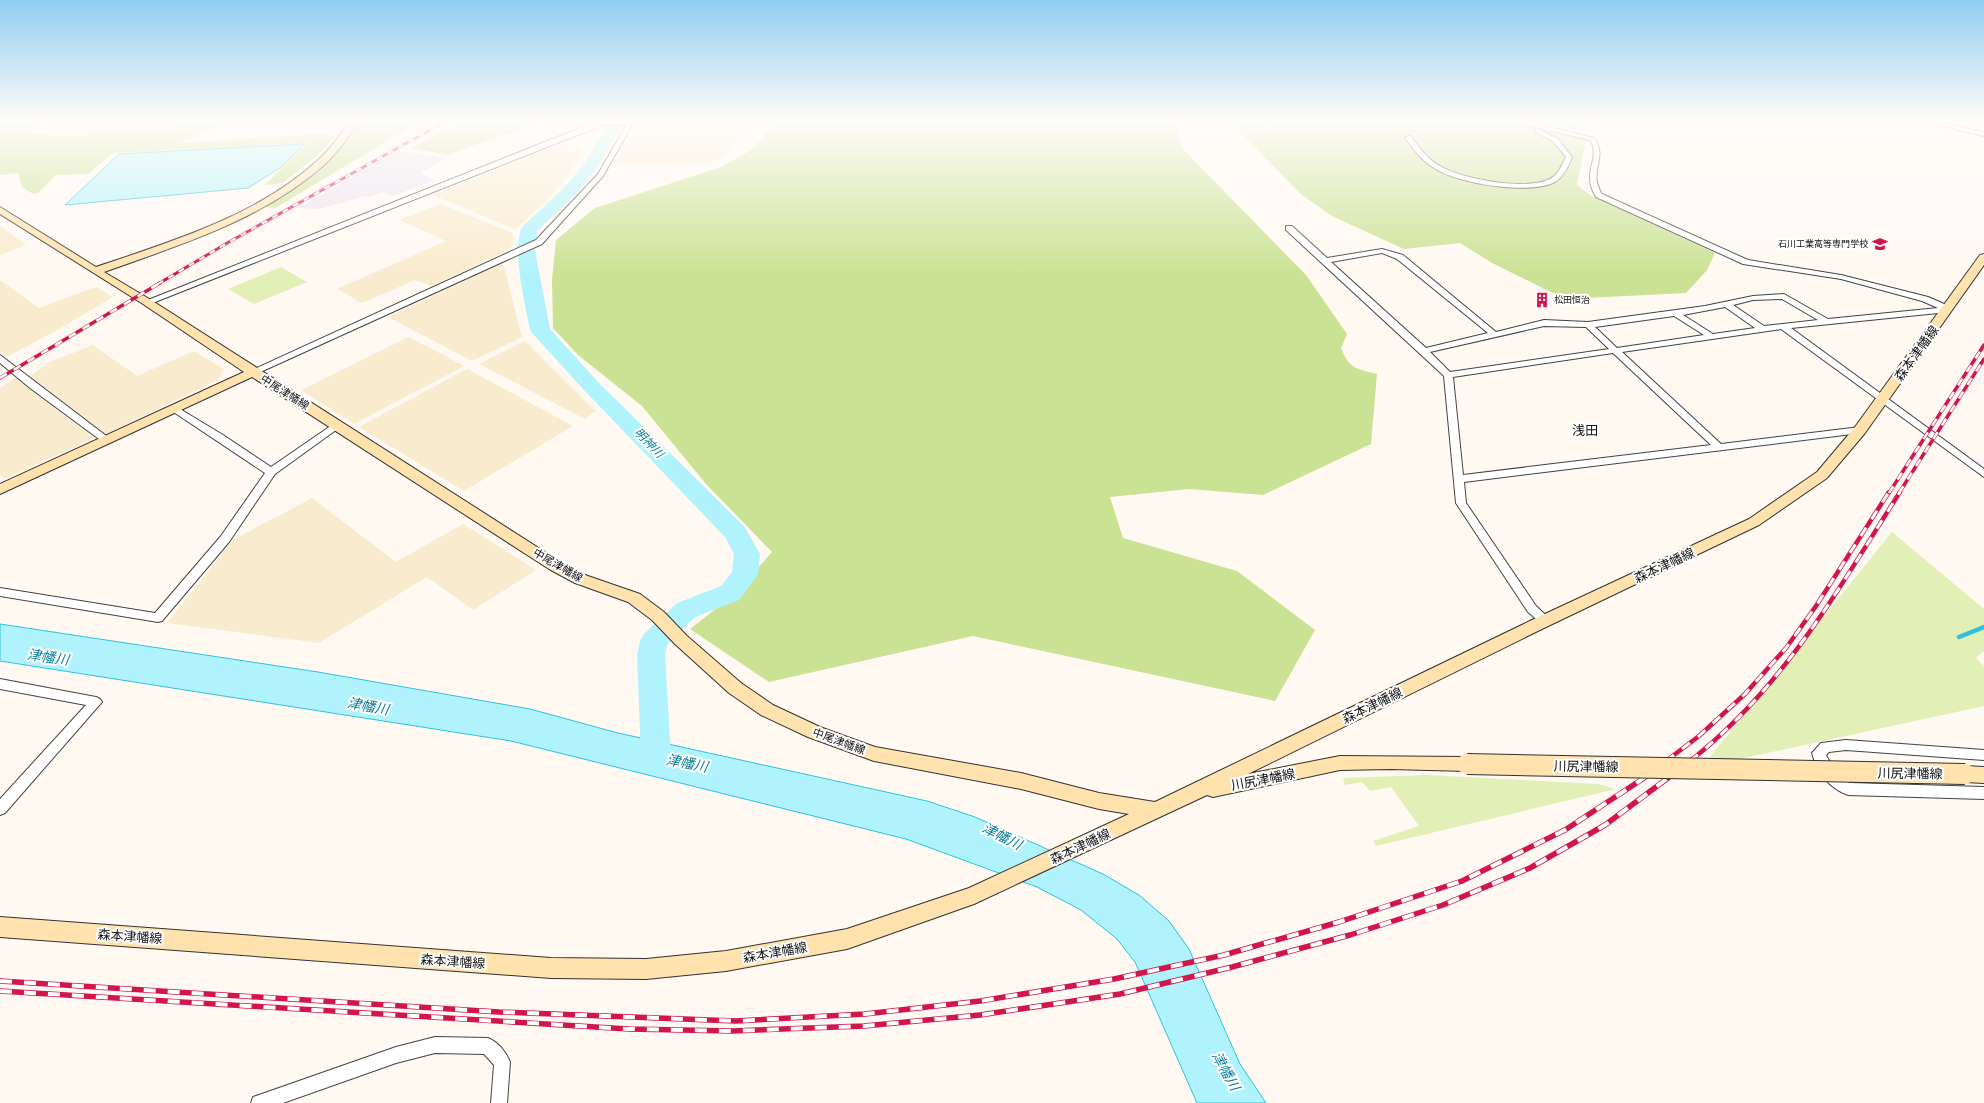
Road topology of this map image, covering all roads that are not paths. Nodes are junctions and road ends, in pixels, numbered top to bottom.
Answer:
1 (309, 171) edge
2 (480, 171) edge
3 (602, 171) edge
4 (1448, 171) edge
5 (1559, 171) edge
6 (1593, 171) edge
7 (0, 210) edge
8 (1289, 228) dead end
9 (1984, 257) edge
10 (1326, 261) junction
11 (95, 271) junction
12 (148, 302) junction
13 (1726, 304) junction
14 (1948, 309) junction
15 (1675, 313) junction
16 (1826, 321) junction
17 (1588, 325) junction
18 (1783, 326) junction
19 (1763, 329) junction
20 (1494, 334) junction
21 (1712, 336) junction
22 (1424, 351) junction
23 (1614, 351) junction
24 (0, 358) edge
25 (253, 372) junction
26 (1448, 375) junction
27 (1882, 400) junction
28 (175, 408) junction
29 (338, 425) junction
30 (1860, 430) junction
31 (106, 440) junction
32 (1720, 447) junction
33 (271, 472) junction
34 (1984, 474) edge
35 (1458, 479) junction
36 (1, 487) edge
37 (0, 592) edge
38 (1546, 621) junction
39 (0, 684) edge
40 (1984, 755) edge
41 (1984, 775) edge
42 (1984, 792) edge
43 (1190, 794) junction
44 (0, 809) edge
45 (1156, 810) junction
46 (0, 927) edge
47 (258, 1103) edge
48 (500, 1103) edge

1 - 11 main road
2 - 12 street
3 - 25 street
4 - 5 street
6 - 14 street
7 - 11 main road, 中尾津幡線
8 - 10 street
9 - 14 main road, 森本津幡線
10 - 20 street
10 - 22 street
11 - 12 main road, 中尾津幡線
12 - 25 main road, 中尾津幡線
13 - 15 street
13 - 16 street
13 - 19 street
14 - 16 street
14 - 27 main road, 森本津幡線
15 - 17 street
15 - 21 street
16 - 18 street
17 - 20 street
17 - 23 street
18 - 19 street
18 - 27 street
19 - 21 street
20 - 22 street
21 - 23 street
22 - 26 street
23 - 26 street
23 - 32 street
24 - 31 street
25 - 28 main road
25 - 29 main road, 中尾津幡線
26 - 35 street
27 - 30 main road, 森本津幡線
27 - 34 street
28 - 31 main road
28 - 33 street
29 - 33 street
29 - 45 main road, 中尾津幡線
30 - 32 street
30 - 38 main road, 森本津幡線
31 - 36 main road
32 - 35 street
33 - 37 street
35 - 38 street
38 - 43 main road, 森本津幡線
39 - 44 street
40 - 42 street
41 - 43 main road, 川尻津幡線, bridge
43 - 45 main road, 森本津幡線
45 - 46 main road, 森本津幡線
47 - 48 street

